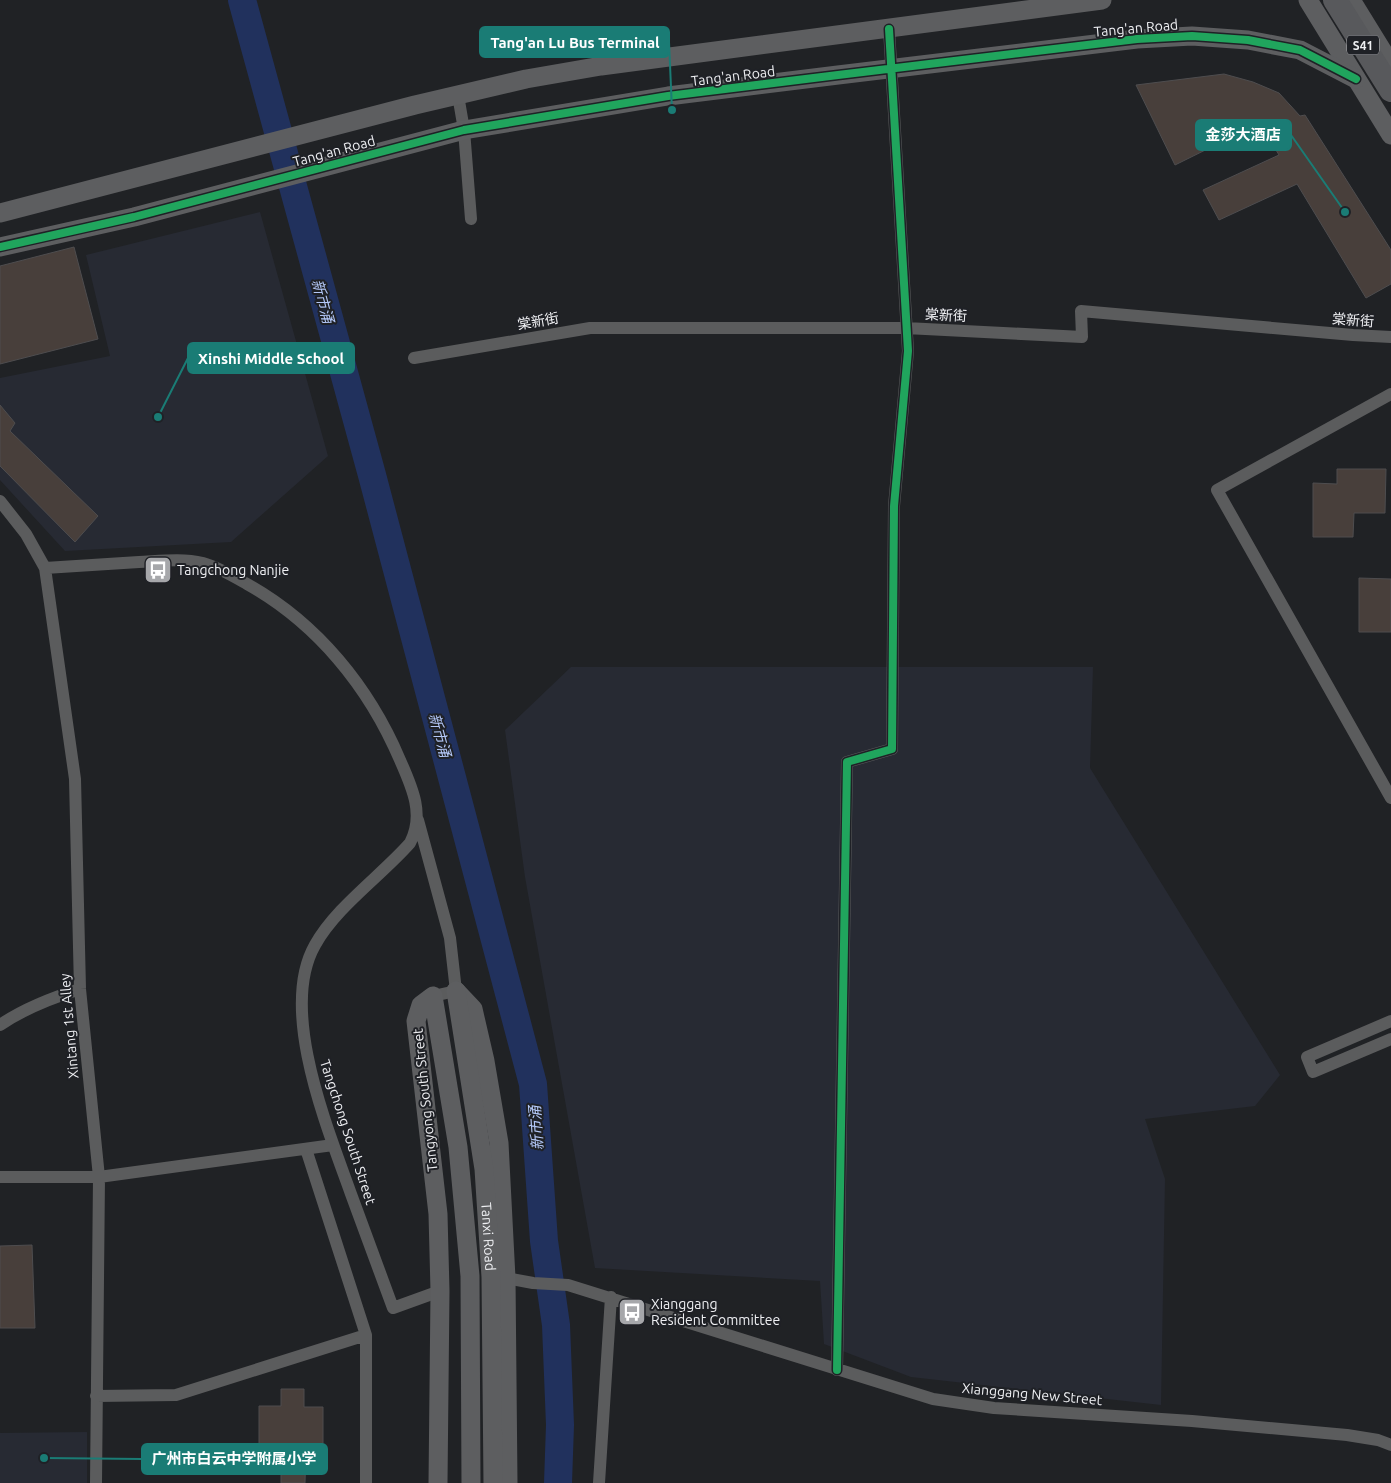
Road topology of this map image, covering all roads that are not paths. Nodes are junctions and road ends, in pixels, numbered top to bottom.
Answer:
1 (1102, 0) edge
2 (1308, 0) edge
3 (1335, 0) edge
4 (1351, 0) edge
5 (889, 28) junction
6 (1391, 65) edge
7 (893, 68) junction
8 (1356, 79) junction
9 (1391, 90) edge
10 (458, 95) junction
11 (464, 130) junction
12 (1391, 135) edge
13 (0, 212) edge
14 (471, 219) dead end
15 (0, 247) edge
16 (906, 328) junction
17 (1391, 337) edge
18 (414, 358) dead end
19 (1389, 398) edge
20 (0, 501) edge
21 (45, 568) junction
22 (1390, 795) edge
23 (417, 818) junction
24 (80, 989) junction
25 (456, 991) junction
26 (433, 996) junction
27 (1391, 1021) edge
28 (0, 1026) edge
29 (1391, 1038) edge
30 (333, 1145) junction
31 (306, 1149) junction
32 (0, 1177) edge
33 (99, 1177) junction
34 (506, 1278) junction
35 (440, 1291) junction
36 (611, 1297) junction
37 (366, 1335) junction
38 (837, 1370) junction
39 (96, 1396) junction
40 (1391, 1445) edge
41 (96, 1483) edge
42 (366, 1483) edge
43 (438, 1483) edge
44 (470, 1483) edge
45 (493, 1483) edge
46 (508, 1483) edge
47 (599, 1483) edge

1 - 5 street, Tang'an Road
2 - 8 street
3 - 9 highway, S41
4 - 6 street
5 - 7 street
5 - 10 street, Tang'an Road
7 - 8 street, Tang'an Road
7 - 11 street, Tang'an Road
7 - 16 street
8 - 12 street
10 - 11 street
10 - 13 street, Tang'an Road
11 - 14 street
11 - 15 street, Tang'an Road
16 - 17 street, 棠新街
16 - 18 street, 棠新街
16 - 38 street
19 - 22 street
20 - 21 street
21 - 23 street, Tangchong South Street
21 - 24 street, Xintang 1st Alley
23 - 25 street
23 - 30 street, Tangchong South Street
24 - 28 street
24 - 33 street, Xintang 1st Alley
25 - 26 street
25 - 34 street
25 - 45 street, Tanxi Road
26 - 35 street, Tangyong South Street
26 - 44 street, Tanxi Road
27 - 29 street
30 - 31 street
30 - 35 street, Tangchong South Street
31 - 33 street
31 - 37 street
32 - 33 street
33 - 39 street, Xintang 1st Alley
34 - 36 street, Xianggang New Street
34 - 46 street
35 - 43 street, Tangyong South Street
36 - 38 street, Xianggang New Street
36 - 47 street
37 - 39 street
37 - 42 street
38 - 40 street, Xianggang New Street
39 - 41 street, Xintang 1st Alley

